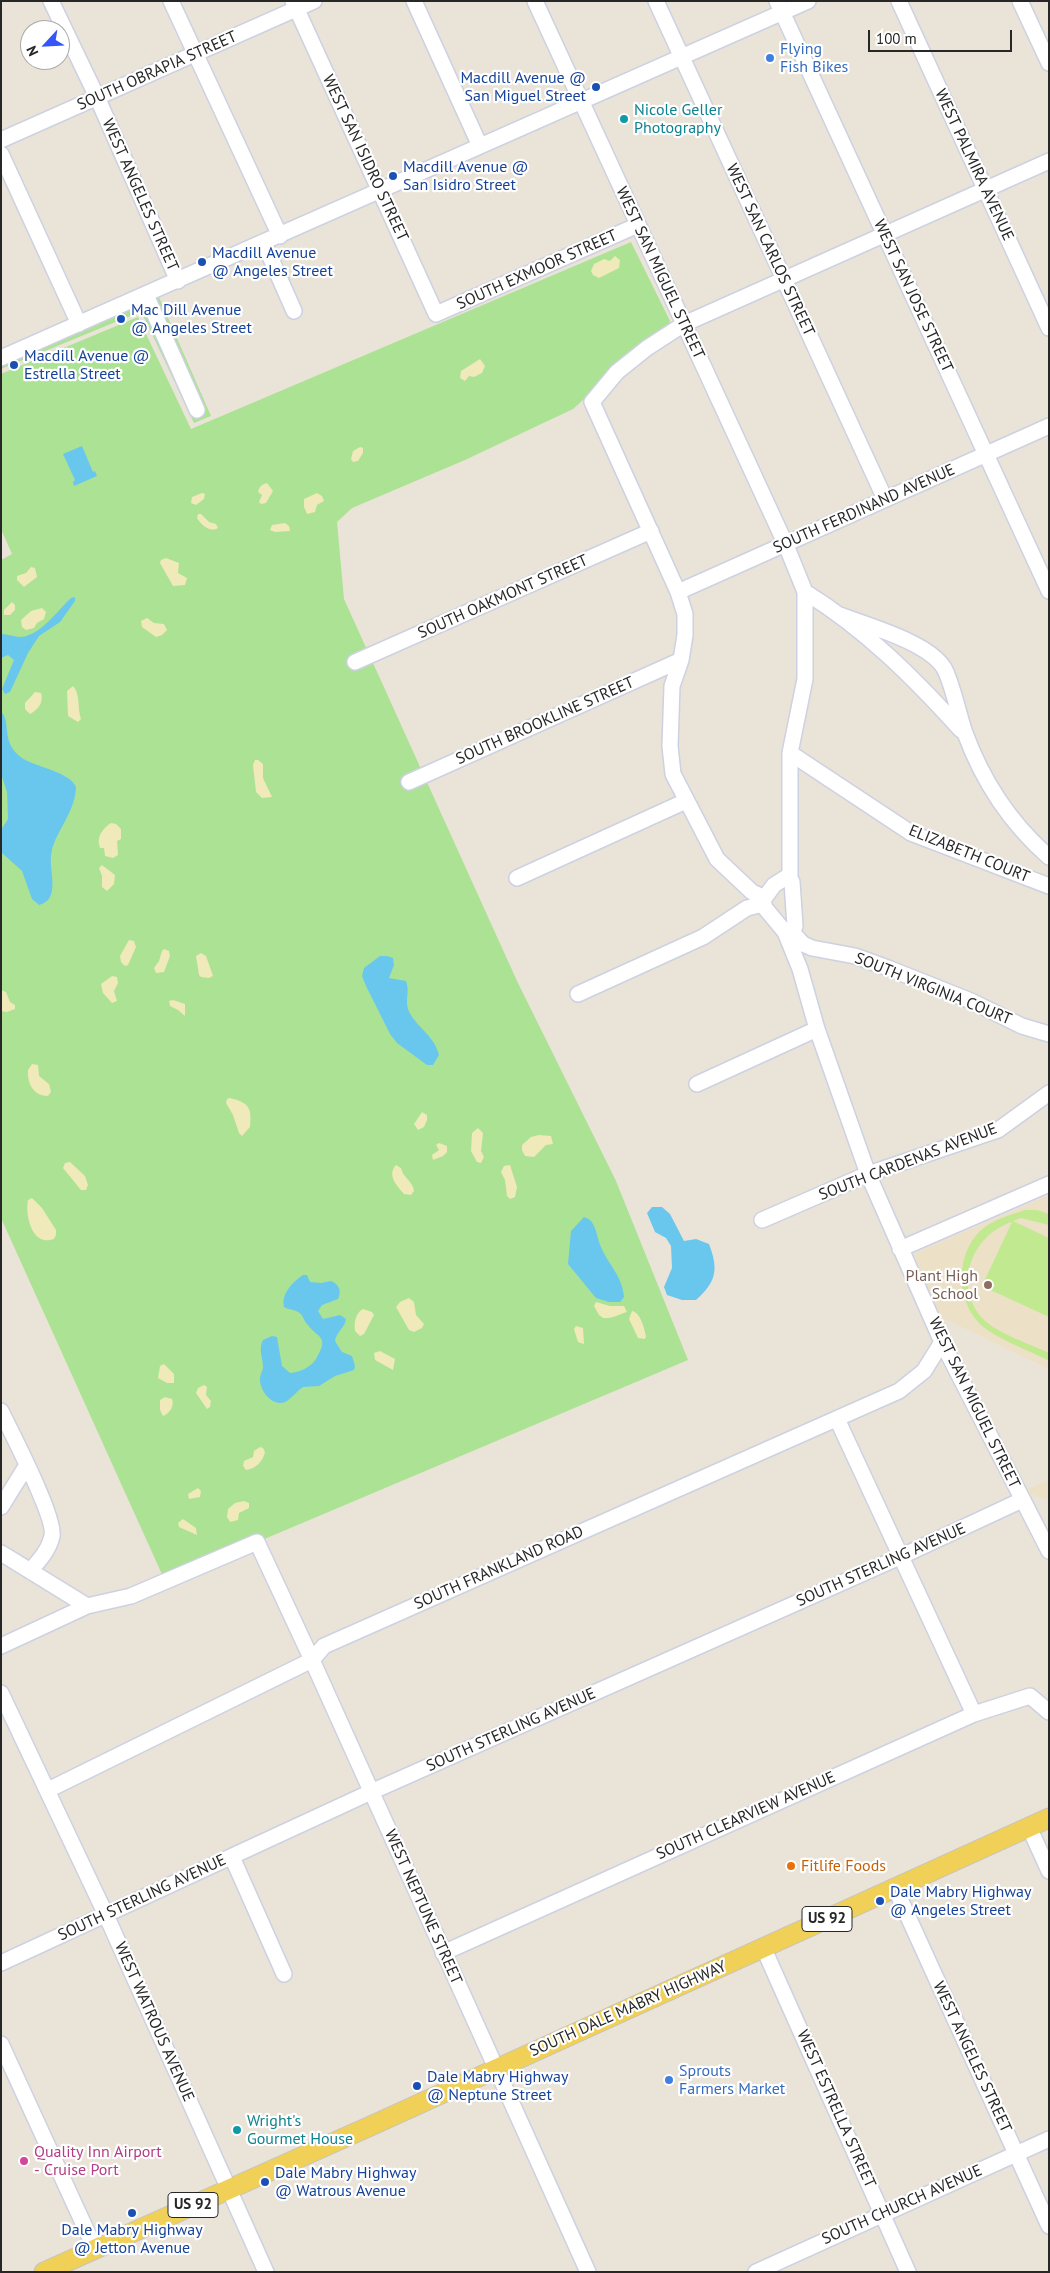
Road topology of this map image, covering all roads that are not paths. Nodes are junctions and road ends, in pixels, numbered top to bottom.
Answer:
1 (51, 1) edge
2 (171, 1) edge
3 (314, 1) edge
4 (414, 1) edge
5 (535, 1) edge
6 (656, 1) edge
7 (808, 1) edge
8 (899, 1) edge
9 (1020, 1) edge
10 (295, 5) edge
11 (780, 7) edge
12 (196, 54) junction
13 (682, 57) junction
14 (1049, 63) edge
15 (97, 97) junction
16 (581, 102) junction
17 (1, 140) edge
18 (480, 146) junction
19 (1, 154) edge
20 (1049, 160) edge
21 (986, 189) junction
22 (381, 190) junction
23 (638, 225) junction
24 (884, 234) junction
25 (280, 236) junction
26 (264, 243) junction
27 (178, 280) junction
28 (784, 280) junction
29 (146, 295) junction
30 (294, 311) dead end
31 (436, 314) joint
32 (79, 324) junction
33 (684, 324) junction
34 (1049, 328) edge
35 (1, 358) edge
36 (197, 410) dead end
37 (1049, 426) edge
38 (986, 455) junction
39 (885, 499) junction
40 (650, 532) junction
41 (786, 545) junction
42 (1049, 591) edge
43 (678, 592) junction
44 (805, 592) junction
45 (840, 615) junction
46 (681, 660) junction
47 (355, 662) dead end
48 (966, 735) junction
49 (790, 752) junction
50 (408, 782) dead end
51 (686, 801) junction
52 (1049, 857) edge
53 (517, 878) dead end
54 (790, 879) junction
55 (1049, 886) edge
56 (763, 900) junction
57 (789, 932) junction
58 (578, 994) dead end
59 (817, 1029) junction
60 (1049, 1034) edge
61 (697, 1084) dead end
62 (1049, 1093) edge
63 (868, 1174) junction
64 (1049, 1184) edge
65 (762, 1220) dead end
66 (900, 1249) junction
67 (942, 1342) junction
68 (1, 1411) edge
69 (837, 1419) junction
70 (27, 1465) junction
71 (1022, 1500) junction
72 (1, 1507) edge
73 (1049, 1551) edge
74 (1, 1553) edge
75 (902, 1556) junction
76 (30, 1571) junction
77 (87, 1606) junction
78 (1, 1646) edge
79 (312, 1660) junction
80 (1, 1693) edge
81 (1049, 1712) edge
82 (974, 1714) junction
83 (48, 1790) junction
84 (371, 1792) junction
85 (1049, 1818) edge
86 (1029, 1827) junction
87 (232, 1857) junction
88 (1049, 1871) edge
89 (895, 1888) junction
90 (106, 1915) junction
91 (762, 1948) junction
92 (443, 1953) junction
93 (1, 1963) edge
94 (284, 1974) dead end
95 (1, 2044) edge
96 (496, 2069) junction
97 (1049, 2139) edge
98 (1016, 2154) junction
99 (228, 2189) junction
100 (883, 2214) junction
101 (1049, 2226) edge
102 (95, 2249) junction
103 (44, 2272) edge
104 (266, 2272) edge
105 (588, 2272) edge
106 (756, 2272) edge
107 (908, 2272) edge

1 - 15 street, WEST ANGELES STREET
2 - 12 street
3 - 10 street, SOUTH OBRAPIA STREET
4 - 18 street
5 - 16 street, WEST SAN MIGUEL STREET
6 - 13 street, WEST SAN CARLOS STREET
7 - 11 street
8 - 21 street, WEST PALMIRA AVENUE
9 - 14 street
10 - 12 street, SOUTH OBRAPIA STREET
10 - 22 street, WEST SAN ISIDRO STREET
11 - 13 street
11 - 24 street, WEST SAN JOSE STREET
12 - 15 street, SOUTH OBRAPIA STREET
12 - 25 street
13 - 16 street
13 - 28 street, WEST SAN CARLOS STREET
15 - 17 street, SOUTH OBRAPIA STREET
15 - 27 street, WEST ANGELES STREET
16 - 18 street
16 - 23 street, WEST SAN MIGUEL STREET
18 - 22 street
19 - 32 street
20 - 21 street
21 - 24 street
21 - 34 street, WEST PALMIRA AVENUE
22 - 25 street
22 - 31 street, WEST SAN ISIDRO STREET
23 - 31 street, SOUTH EXMOOR STREET
23 - 33 street, WEST SAN MIGUEL STREET
24 - 28 street
24 - 38 street, WEST SAN JOSE STREET
25 - 26 street
26 - 27 street
26 - 30 street
27 - 29 street
28 - 33 street
28 - 39 street, WEST SAN CARLOS STREET
29 - 32 street
29 - 36 street
32 - 35 street
33 - 40 street
33 - 41 street, WEST SAN MIGUEL STREET
37 - 38 street, SOUTH FERDINAND AVENUE
38 - 39 street, SOUTH FERDINAND AVENUE
38 - 42 street, WEST SAN JOSE STREET
39 - 41 street, SOUTH FERDINAND AVENUE
40 - 43 street
40 - 47 street, SOUTH OAKMONT STREET
41 - 43 street, SOUTH FERDINAND AVENUE
41 - 44 street, WEST SAN MIGUEL STREET
43 - 46 street
44 - 45 street
44 - 49 street
45 - 48 street
45 - 48 street
46 - 50 street, SOUTH BROOKLINE STREET
46 - 51 street
48 - 52 street
49 - 54 street
49 - 55 street, ELIZABETH COURT
51 - 53 street
51 - 56 street
54 - 56 street
54 - 57 street
56 - 57 street
56 - 58 street
57 - 59 street, WEST SAN MIGUEL STREET
57 - 60 street, SOUTH VIRGINIA COURT
59 - 61 street
59 - 63 street, WEST SAN MIGUEL STREET
62 - 63 street, SOUTH CARDENAS AVENUE
63 - 65 street, SOUTH CARDENAS AVENUE
63 - 66 street, WEST SAN MIGUEL STREET
64 - 66 street
66 - 67 street, WEST SAN MIGUEL STREET
67 - 69 street, SOUTH FRANKLAND ROAD
67 - 71 street, WEST SAN MIGUEL STREET
68 - 70 street
69 - 75 street
69 - 79 street, SOUTH FRANKLAND ROAD
70 - 72 street
70 - 76 street
71 - 73 street, WEST SAN MIGUEL STREET
71 - 75 street, SOUTH STERLING AVENUE
74 - 76 street
75 - 82 street
75 - 84 street, SOUTH STERLING AVENUE
76 - 77 street
77 - 78 street
77 - 79 street, WEST NEPTUNE STREET
79 - 83 street, SOUTH FRANKLAND ROAD
79 - 84 street, WEST NEPTUNE STREET
80 - 83 street, WEST WATROUS AVENUE
81 - 82 street, SOUTH CLEARVIEW AVENUE
82 - 92 street, SOUTH CLEARVIEW AVENUE
83 - 90 street, WEST WATROUS AVENUE
84 - 87 street, SOUTH STERLING AVENUE
84 - 92 street, WEST NEPTUNE STREET
85 - 86 main road, SOUTH DALE MABRY HIGHWAY / US 92
86 - 88 street
86 - 89 main road, SOUTH DALE MABRY HIGHWAY / US 92
87 - 90 street, SOUTH STERLING AVENUE
87 - 94 street
89 - 91 main road, SOUTH DALE MABRY HIGHWAY / US 92
89 - 98 street, WEST ANGELES STREET
90 - 93 street, SOUTH STERLING AVENUE
90 - 99 street, WEST WATROUS AVENUE
91 - 96 main road, SOUTH DALE MABRY HIGHWAY / US 92
91 - 100 street, WEST ESTRELLA STREET
92 - 96 street, WEST NEPTUNE STREET
95 - 102 street
96 - 99 main road, SOUTH DALE MABRY HIGHWAY / US 92
96 - 105 street, WEST NEPTUNE STREET
97 - 98 street, SOUTH CHURCH AVENUE
98 - 100 street, SOUTH CHURCH AVENUE
98 - 101 street, WEST ANGELES STREET
99 - 102 main road, SOUTH DALE MABRY HIGHWAY / US 92
99 - 104 street, WEST WATROUS AVENUE
100 - 106 street, SOUTH CHURCH AVENUE
100 - 107 street, WEST ESTRELLA STREET
102 - 103 main road, SOUTH DALE MABRY HIGHWAY / US 92

